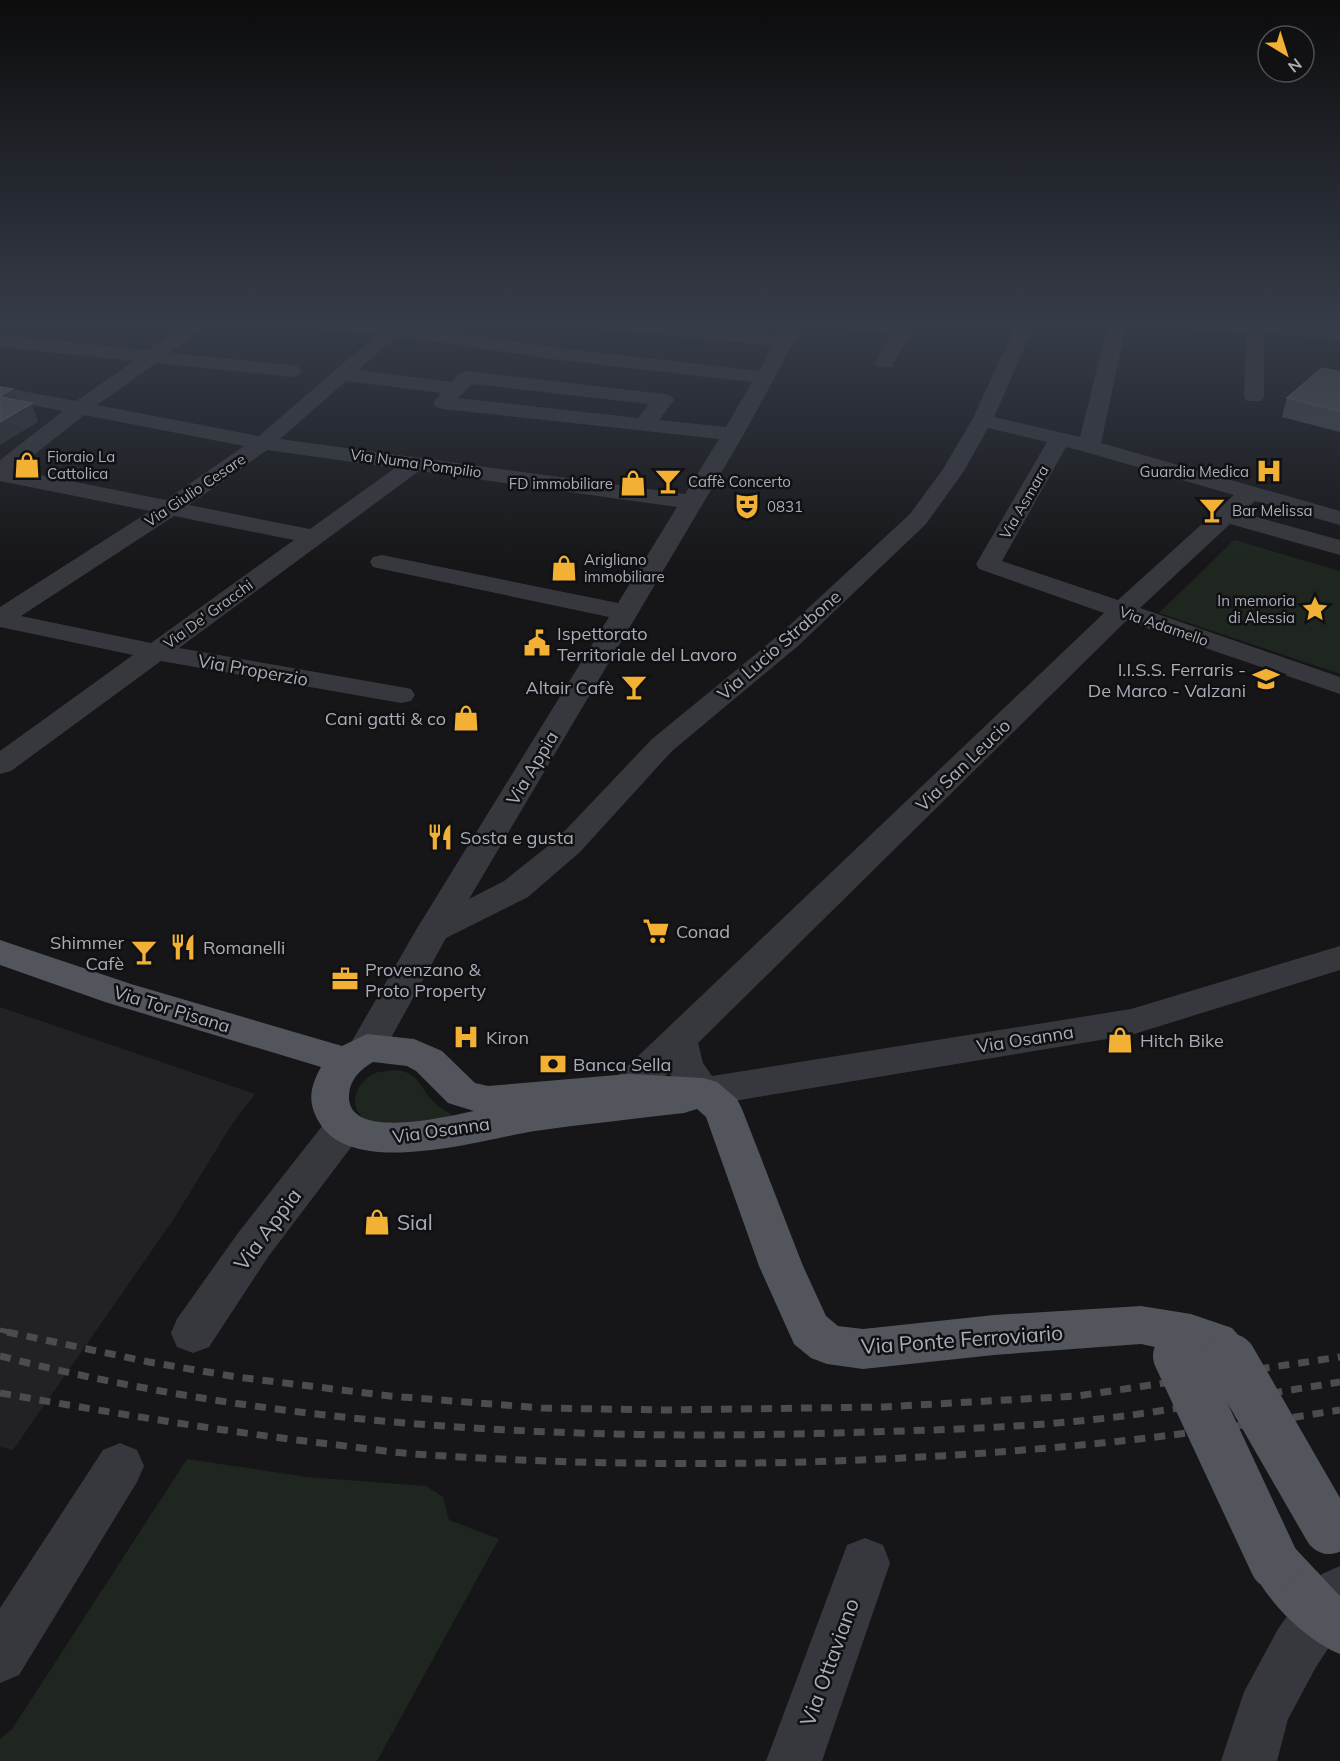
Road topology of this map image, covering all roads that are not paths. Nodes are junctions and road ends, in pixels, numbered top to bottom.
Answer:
1 (54, 403) edge
2 (87, 403) edge
3 (307, 403) edge
4 (445, 403) edge
5 (661, 403) edge
6 (749, 403) edge
7 (990, 403) edge
8 (1099, 403) edge
9 (80, 408) junction
10 (982, 420) junction
11 (644, 424) junction
12 (733, 434) junction
13 (1060, 439) junction
14 (263, 443) junction
15 (1089, 446) junction
16 (416, 463) junction
17 (0, 473) edge
18 (1251, 492) junction
19 (691, 502) junction
20 (171, 507) junction
21 (1227, 516) junction
22 (1340, 518) edge
23 (316, 537) junction
24 (1340, 548) edge
25 (382, 562) dead end
26 (988, 564) joint
27 (1121, 611) junction
28 (626, 613) junction
29 (0, 619) edge
30 (156, 652) junction
31 (1340, 686) edge
32 (401, 695) dead end
33 (0, 765) edge
34 (433, 930) junction
35 (0, 952) edge
36 (1340, 958) edge
37 (679, 1041) junction
38 (357, 1054) junction
39 (629, 1088) junction
40 (703, 1092) junction
41 (344, 1127) junction
42 (193, 1333) dead end
43 (1172, 1342) junction
44 (120, 1466) dead end
45 (1335, 1534) edge
46 (865, 1563) dead end
47 (1333, 1611) edge
48 (0, 1656) edge
49 (794, 1761) edge
50 (1249, 1761) edge

1 - 9 street, Via Numa Pompilio
2 - 9 street
3 - 14 street, Via Giulio Cesare
4 - 11 street
5 - 11 street
6 - 12 street, Via Appia
7 - 10 street, Via Lucio Strabone
8 - 15 street
9 - 14 street, Via Numa Pompilio
9 - 17 street
10 - 13 street
10 - 34 street, Via Lucio Strabone
11 - 12 street
12 - 19 street, Via Appia
13 - 15 street
13 - 26 street, Via Asmara
14 - 16 street, Via Numa Pompilio
14 - 20 street, Via Giulio Cesare
15 - 18 street
16 - 19 street, Via Numa Pompilio
16 - 23 street, Via De' Gracchi
17 - 20 street
18 - 21 street, Via San Leucio
18 - 22 street
19 - 28 street, Via Appia
20 - 23 street
20 - 29 street, Via Giulio Cesare
21 - 24 street
21 - 27 street, Via San Leucio
23 - 30 street, Via De' Gracchi
25 - 28 street
26 - 27 street, Via Adamello
27 - 31 street, Via Adamello
27 - 37 street, Via San Leucio
28 - 34 street, Via Appia
29 - 30 street, Via Properzio
30 - 32 street, Via Properzio
30 - 33 street, Via De' Gracchi
34 - 38 street, Via Appia
35 - 38 main road, Via Tor Pisana
36 - 40 street, Via Osanna
37 - 39 street, Via San Leucio
37 - 40 street
38 - 39 main road, Via Osanna
38 - 41 main road
39 - 40 main road, Via Osanna
40 - 41 main road, Via Osanna
40 - 43 main road, Via Ponte Ferroviario
41 - 42 street, Via Appia
43 - 45 main road, Via Ponte Ferroviario, bridge
43 - 47 main road, bridge
44 - 48 street
46 - 49 street, Via Ottaviano
47 - 50 street

